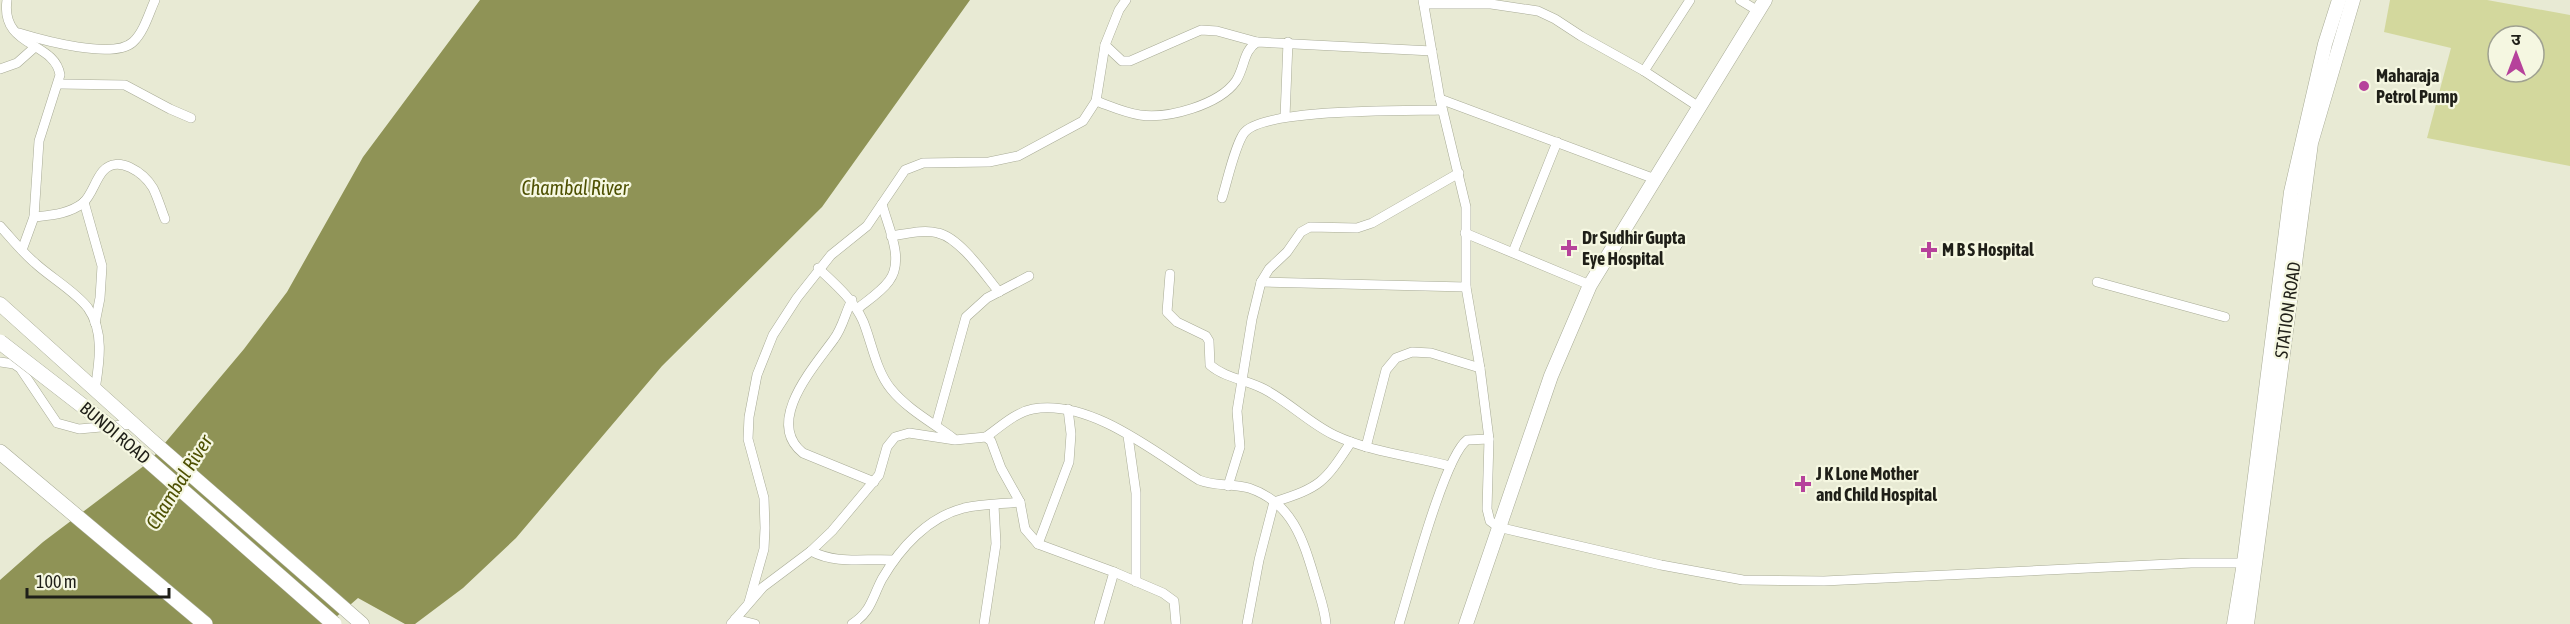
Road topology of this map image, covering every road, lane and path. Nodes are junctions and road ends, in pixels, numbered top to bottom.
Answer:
1 (7, 0) edge
2 (155, 0) edge
3 (1126, 0) edge
4 (1542, 0) edge
5 (1690, 0) edge
6 (1740, 0) edge
7 (2339, 0) edge
8 (2353, 0) edge
9 (1424, 2) edge
10 (1762, 5) edge
11 (1538, 11) junction
12 (14, 31) junction
13 (1257, 42) junction
14 (1288, 42) junction
15 (1105, 45) junction
16 (35, 47) junction
17 (1432, 51) junction
18 (0, 69) edge
19 (1644, 71) junction
20 (59, 84) junction
21 (1440, 99) junction
22 (1096, 101) junction
23 (1699, 107) junction
24 (1442, 110) junction
25 (1285, 117) junction
26 (191, 118) dead end
27 (1557, 142) junction
28 (1459, 173) junction
29 (1656, 178) junction
30 (1222, 198) dead end
31 (84, 202) junction
32 (882, 204) junction
33 (34, 217) junction
34 (165, 219) dead end
35 (0, 226) edge
36 (1465, 233) junction
37 (891, 236) junction
38 (22, 250) junction
39 (1513, 252) junction
40 (818, 268) junction
41 (1170, 274) dead end
42 (1029, 276) dead end
43 (1261, 282) junction
44 (2097, 282) dead end
45 (1590, 285) junction
46 (1466, 287) junction
47 (999, 292) junction
48 (0, 304) edge
49 (854, 305) junction
50 (2225, 317) dead end
51 (95, 323) junction
52 (0, 342) edge
53 (0, 363) edge
54 (1480, 368) junction
55 (1244, 380) junction
56 (95, 390) junction
57 (1068, 409) junction
58 (134, 424) junction
59 (936, 425) junction
60 (1128, 436) junction
61 (986, 437) junction
62 (1489, 439) junction
63 (955, 440) junction
64 (1351, 442) junction
65 (1366, 447) junction
66 (0, 452) edge
67 (1450, 466) junction
68 (874, 483) junction
69 (1228, 486) junction
70 (1020, 502) junction
71 (1274, 502) junction
72 (994, 505) junction
73 (1498, 527) junction
74 (1038, 544) junction
75 (811, 551) junction
76 (894, 560) junction
77 (2244, 563) junction
78 (1114, 572) junction
79 (1136, 582) junction
80 (748, 602) junction
81 (358, 620) edge
82 (733, 621) edge
83 (205, 624) edge
84 (334, 624) edge
85 (755, 624) edge
86 (852, 624) edge
87 (984, 624) edge
88 (1099, 624) edge
89 (1176, 624) edge
90 (1247, 624) edge
91 (1326, 624) edge
92 (1398, 624) edge
93 (1466, 624) edge
94 (2234, 624) edge
95 (2247, 624) edge

1 - 12 street
2 - 12 street
3 - 15 street
4 - 11 street
5 - 19 street
6 - 10 street
7 - 77 street, STATION ROAD
8 - 95 street, STATION ROAD
9 - 11 street
9 - 17 street
10 - 23 street
11 - 19 street
12 - 16 street
13 - 14 street
13 - 15 street
13 - 22 street
14 - 17 street
14 - 25 street
15 - 22 street
16 - 18 street
16 - 20 street
17 - 21 street
19 - 23 street
20 - 26 street
20 - 33 street
21 - 24 street
21 - 27 street
22 - 32 street
23 - 29 street
24 - 25 street
24 - 28 street
25 - 30 street
27 - 29 street
27 - 39 street
28 - 36 street
28 - 43 street
29 - 45 street
31 - 33 street
31 - 34 street
31 - 51 street
32 - 37 street
32 - 40 street
33 - 38 street
35 - 38 street
36 - 39 street
36 - 46 street
37 - 47 street
37 - 49 street
38 - 51 street
39 - 45 street
40 - 49 street
40 - 80 street
41 - 55 street
42 - 47 street
43 - 46 street
43 - 55 street
44 - 50 street
45 - 73 street
46 - 54 street
47 - 59 street
48 - 56 street
49 - 59 street
49 - 68 street
51 - 56 street
52 - 84 main road, BUNDI ROAD, bridge
53 - 58 street
54 - 62 street
54 - 65 street
55 - 64 street
55 - 69 street
56 - 58 street
57 - 60 street
57 - 61 street
57 - 74 street
58 - 81 street
59 - 63 street
60 - 69 street
60 - 79 street
61 - 63 street
61 - 70 street
62 - 67 street
62 - 73 street
63 - 68 street
64 - 65 street
64 - 71 street
65 - 67 street
66 - 83 main road
67 - 92 street
68 - 75 street
69 - 71 street
70 - 72 street
70 - 74 street
71 - 90 street
71 - 91 street
72 - 76 street
72 - 87 street
73 - 77 street
73 - 93 street
74 - 78 street
75 - 76 street
75 - 80 street
76 - 86 street
77 - 94 street, STATION ROAD
78 - 79 street
78 - 88 street
79 - 89 street
80 - 82 street
82 - 85 street

